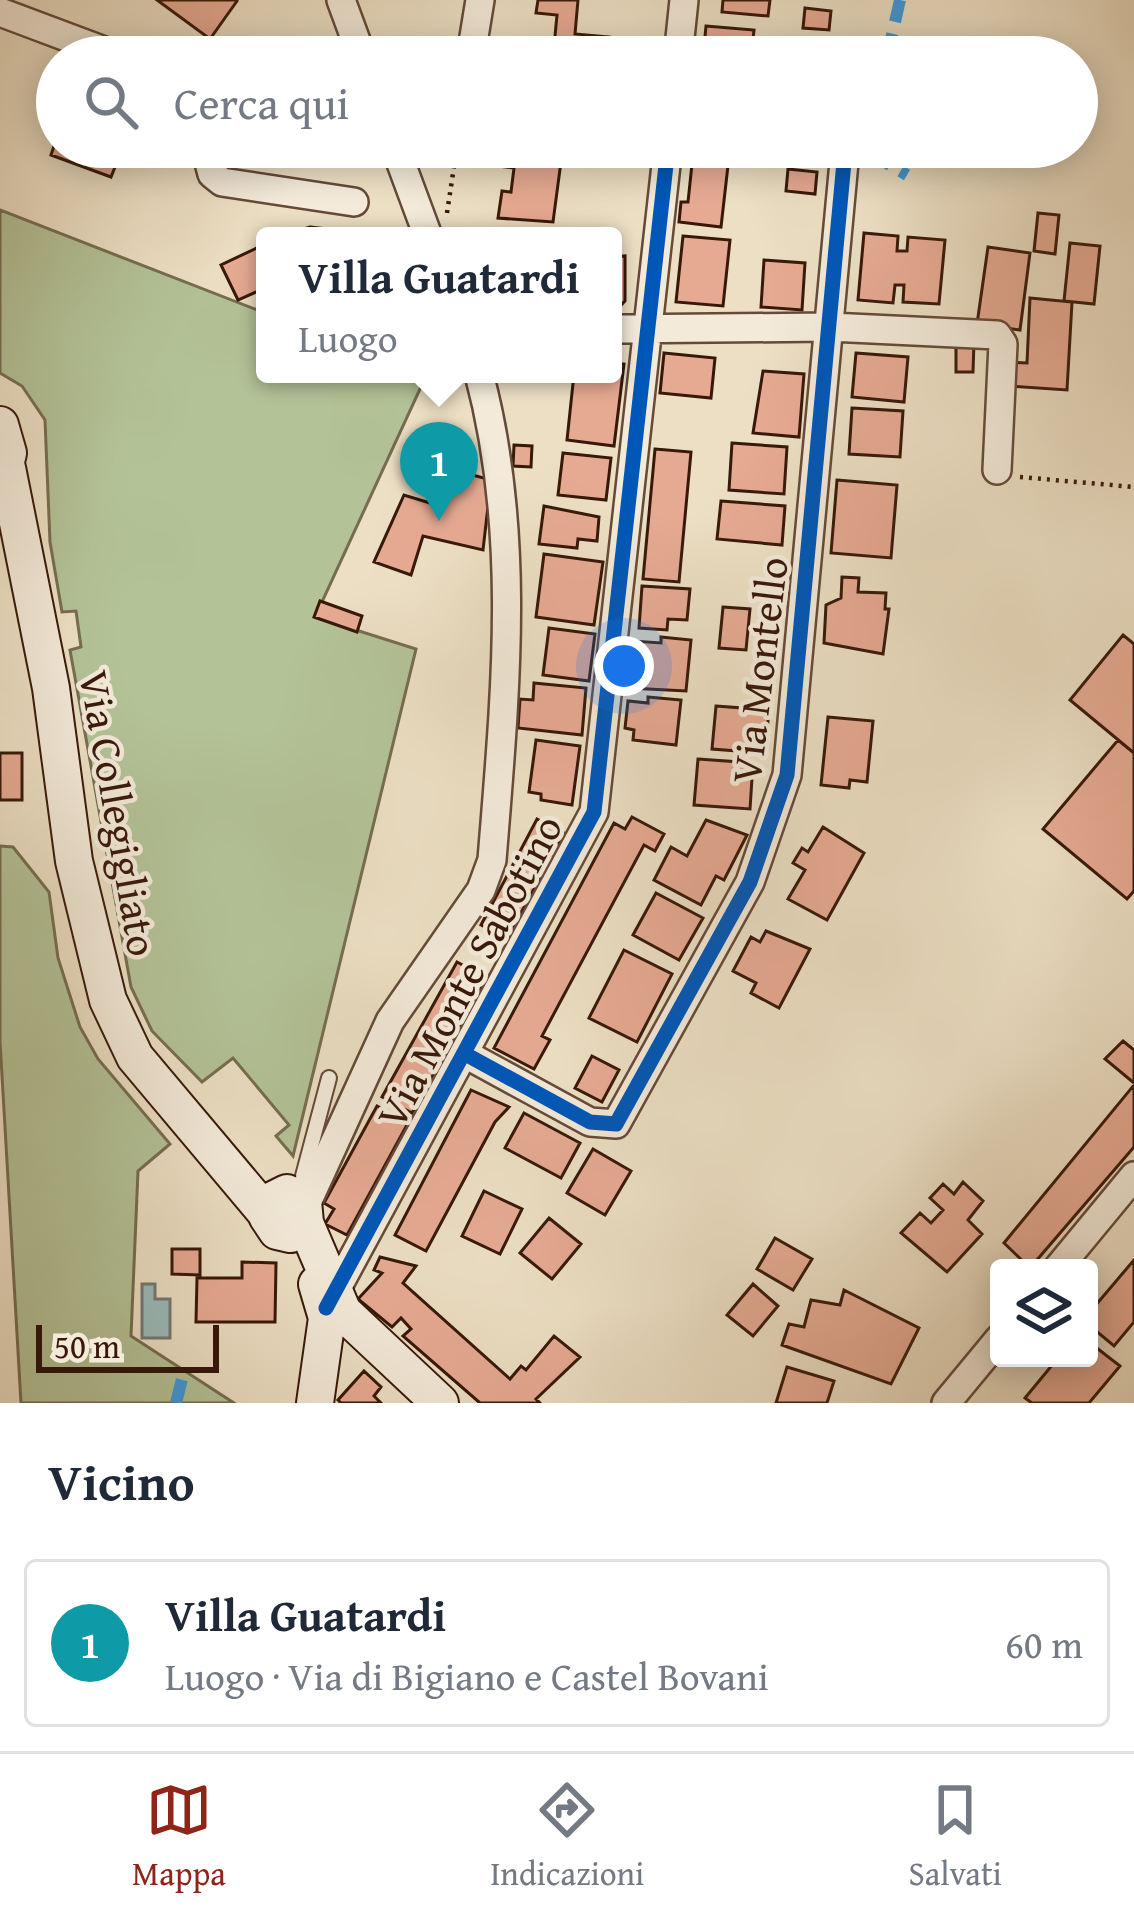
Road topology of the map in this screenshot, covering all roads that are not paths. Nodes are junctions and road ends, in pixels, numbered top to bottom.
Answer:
1 (341, 0) edge
2 (480, 0) edge
3 (684, 0) edge
4 (0, 12) edge
5 (64, 36) edge
6 (354, 36) edge
7 (474, 36) edge
8 (680, 36) edge
9 (210, 168) edge
10 (403, 168) edge
11 (666, 168) edge
12 (843, 168) edge
13 (354, 202) dead end
14 (425, 227) edge
15 (647, 325) junction
16 (830, 327) junction
17 (622, 328) edge
18 (481, 383) edge
19 (0, 425) edge
20 (997, 470) road end
21 (3, 477) edge
22 (9, 537) edge
23 (467, 1055) junction
24 (329, 1078) dead end
25 (1134, 1176) edge
26 (288, 1207) junction
27 (1065, 1259) edge
28 (330, 1301) junction
29 (990, 1350) edge
30 (315, 1403) edge
31 (440, 1403) edge
32 (946, 1403) edge

1 - 6 street
2 - 7 street
3 - 8 street
4 - 5 street
9 - 13 street
10 - 14 street
11 - 15 street, Via Monte Sabotino
12 - 16 street, Via Montello
15 - 16 street
15 - 17 street
15 - 23 street, Via Monte Sabotino
16 - 20 street
16 - 23 street, Via Montello
18 - 26 street
19 - 21 main road, Via Collegigliato
21 - 22 main road, Via Collegigliato
22 - 26 main road, Via Collegigliato
23 - 28 street, Via Monte Sabotino
24 - 26 lane
25 - 27 street
26 - 28 main road, Via Collegigliato
28 - 30 main road
28 - 31 main road, Via Collegigliato
29 - 32 street

